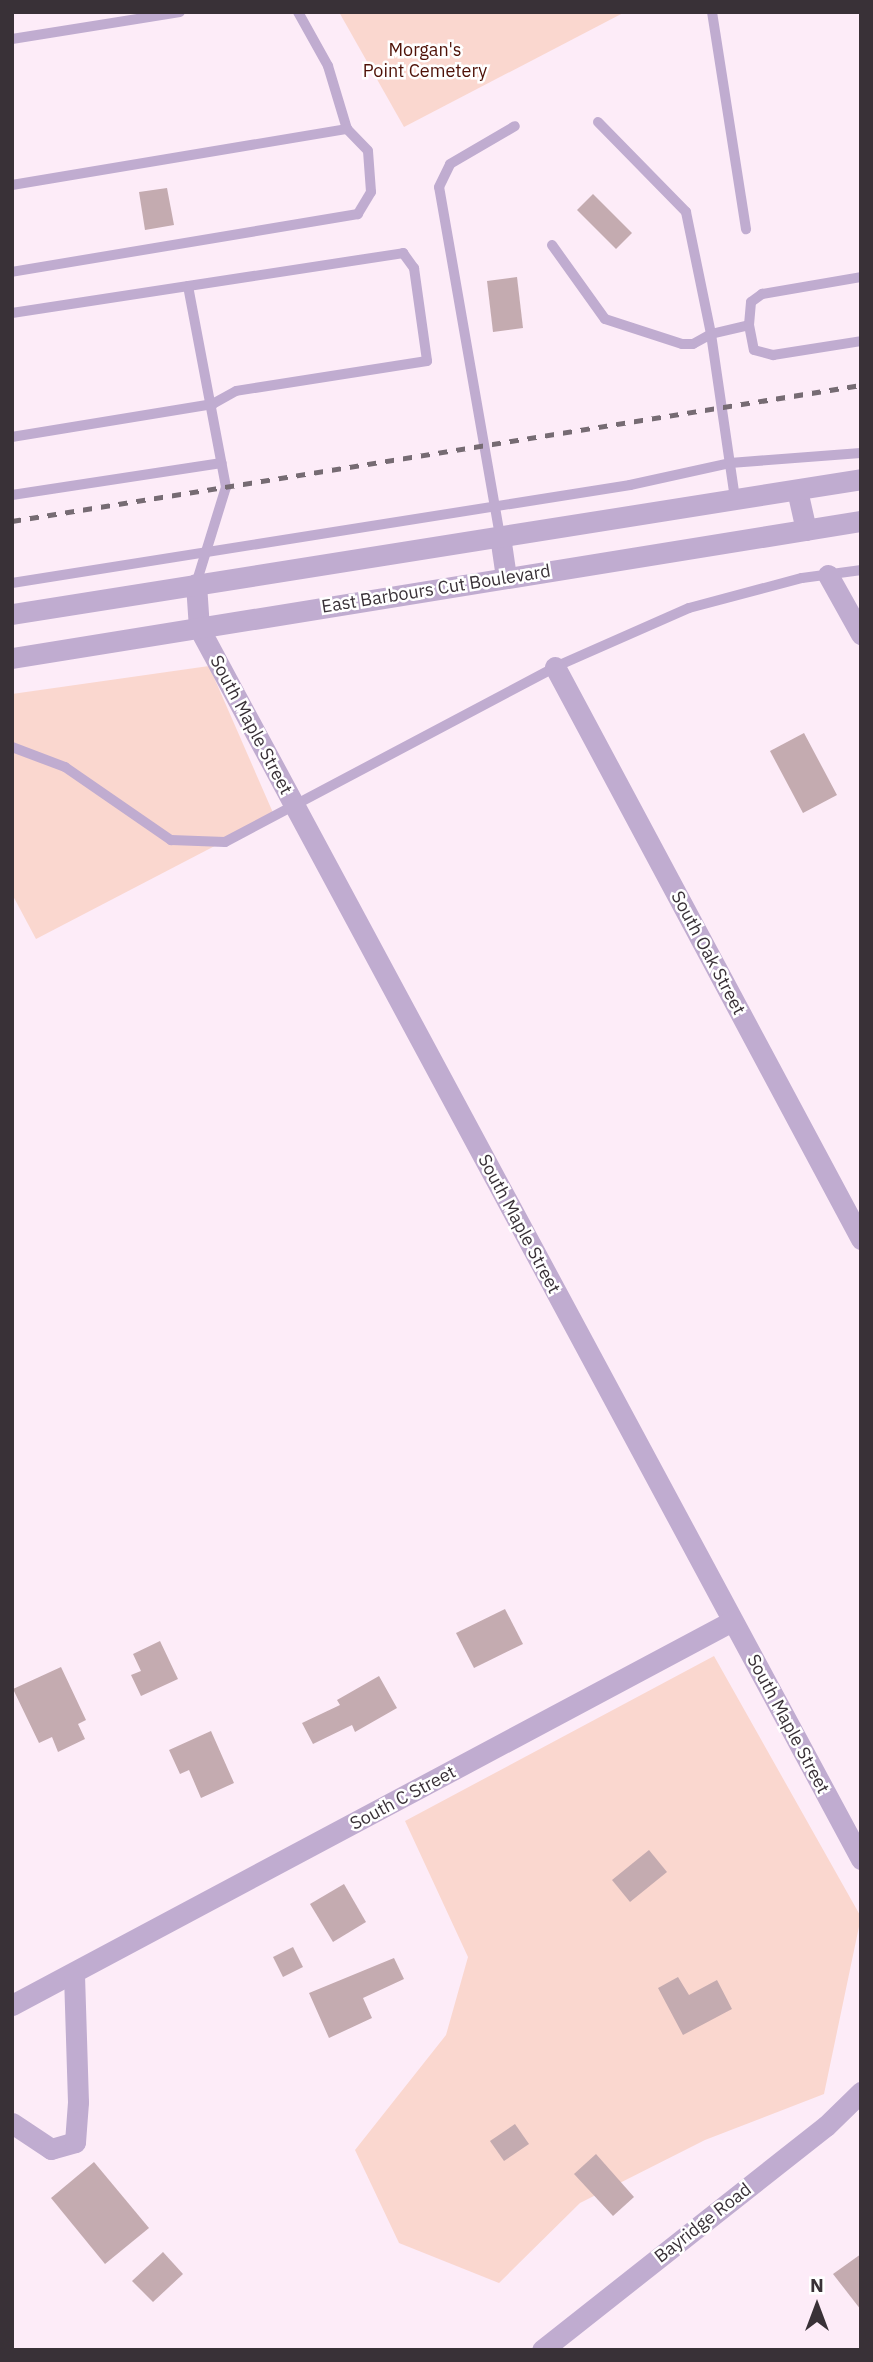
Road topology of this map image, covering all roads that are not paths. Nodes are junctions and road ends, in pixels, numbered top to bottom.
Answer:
1 (180, 12) edge
2 (298, 12) edge
3 (712, 12) edge
4 (12, 39) edge
5 (598, 122) dead end
6 (515, 126) dead end
7 (347, 129) junction
8 (12, 185) edge
9 (746, 229) dead end
10 (552, 245) dead end
11 (12, 272) edge
12 (861, 277) edge
13 (188, 286) junction
14 (12, 313) edge
15 (749, 325) junction
16 (711, 334) junction
17 (861, 341) edge
18 (213, 404) junction
19 (12, 437) edge
20 (861, 453) edge
21 (222, 463) junction
22 (730, 463) junction
23 (861, 479) edge
24 (797, 490) junction
25 (12, 495) edge
26 (735, 499) junction
27 (496, 506) junction
28 (861, 522) edge
29 (806, 530) junction
30 (500, 536) junction
31 (207, 552) junction
32 (861, 570) edge
33 (828, 575) junction
34 (506, 578) junction
35 (12, 583) edge
36 (196, 584) junction
37 (12, 614) edge
38 (199, 628) junction
39 (861, 634) edge
40 (12, 658) edge
41 (555, 667) junction
42 (12, 747) edge
43 (294, 804) junction
44 (861, 1239) edge
45 (732, 1621) junction
46 (861, 1859) edge
47 (74, 1975) junction
48 (12, 2005) edge
49 (861, 2092) edge
50 (12, 2123) edge
51 (542, 2350) edge

1 - 4 lane
2 - 7 lane
3 - 9 lane
5 - 16 lane
6 - 27 lane
7 - 8 lane
7 - 11 lane
10 - 16 lane
12 - 15 lane
13 - 14 lane
13 - 18 lane
13 - 18 lane
15 - 16 lane
15 - 17 lane
16 - 22 lane
18 - 19 lane
18 - 21 lane
20 - 22 lane
21 - 25 lane
21 - 31 lane
22 - 26 lane
22 - 27 lane
23 - 24 street
24 - 26 street
24 - 29 street
26 - 30 street
27 - 30 lane
27 - 31 lane
28 - 29 street, East Barbours Cut Boulevard
29 - 34 street, East Barbours Cut Boulevard
30 - 34 street
30 - 36 street
31 - 35 lane
31 - 36 lane
32 - 33 lane
33 - 39 street
33 - 41 lane
34 - 38 street, East Barbours Cut Boulevard
36 - 37 street
36 - 38 street, South Maple Street
38 - 40 street, East Barbours Cut Boulevard
38 - 43 street, South Maple Street
41 - 43 lane
41 - 44 street, South Oak Street
42 - 43 lane
43 - 45 street, South Maple Street
45 - 46 street, South Maple Street
45 - 47 street, South C Street
47 - 48 street, South C Street
47 - 50 street
49 - 51 street, Bayridge Road

